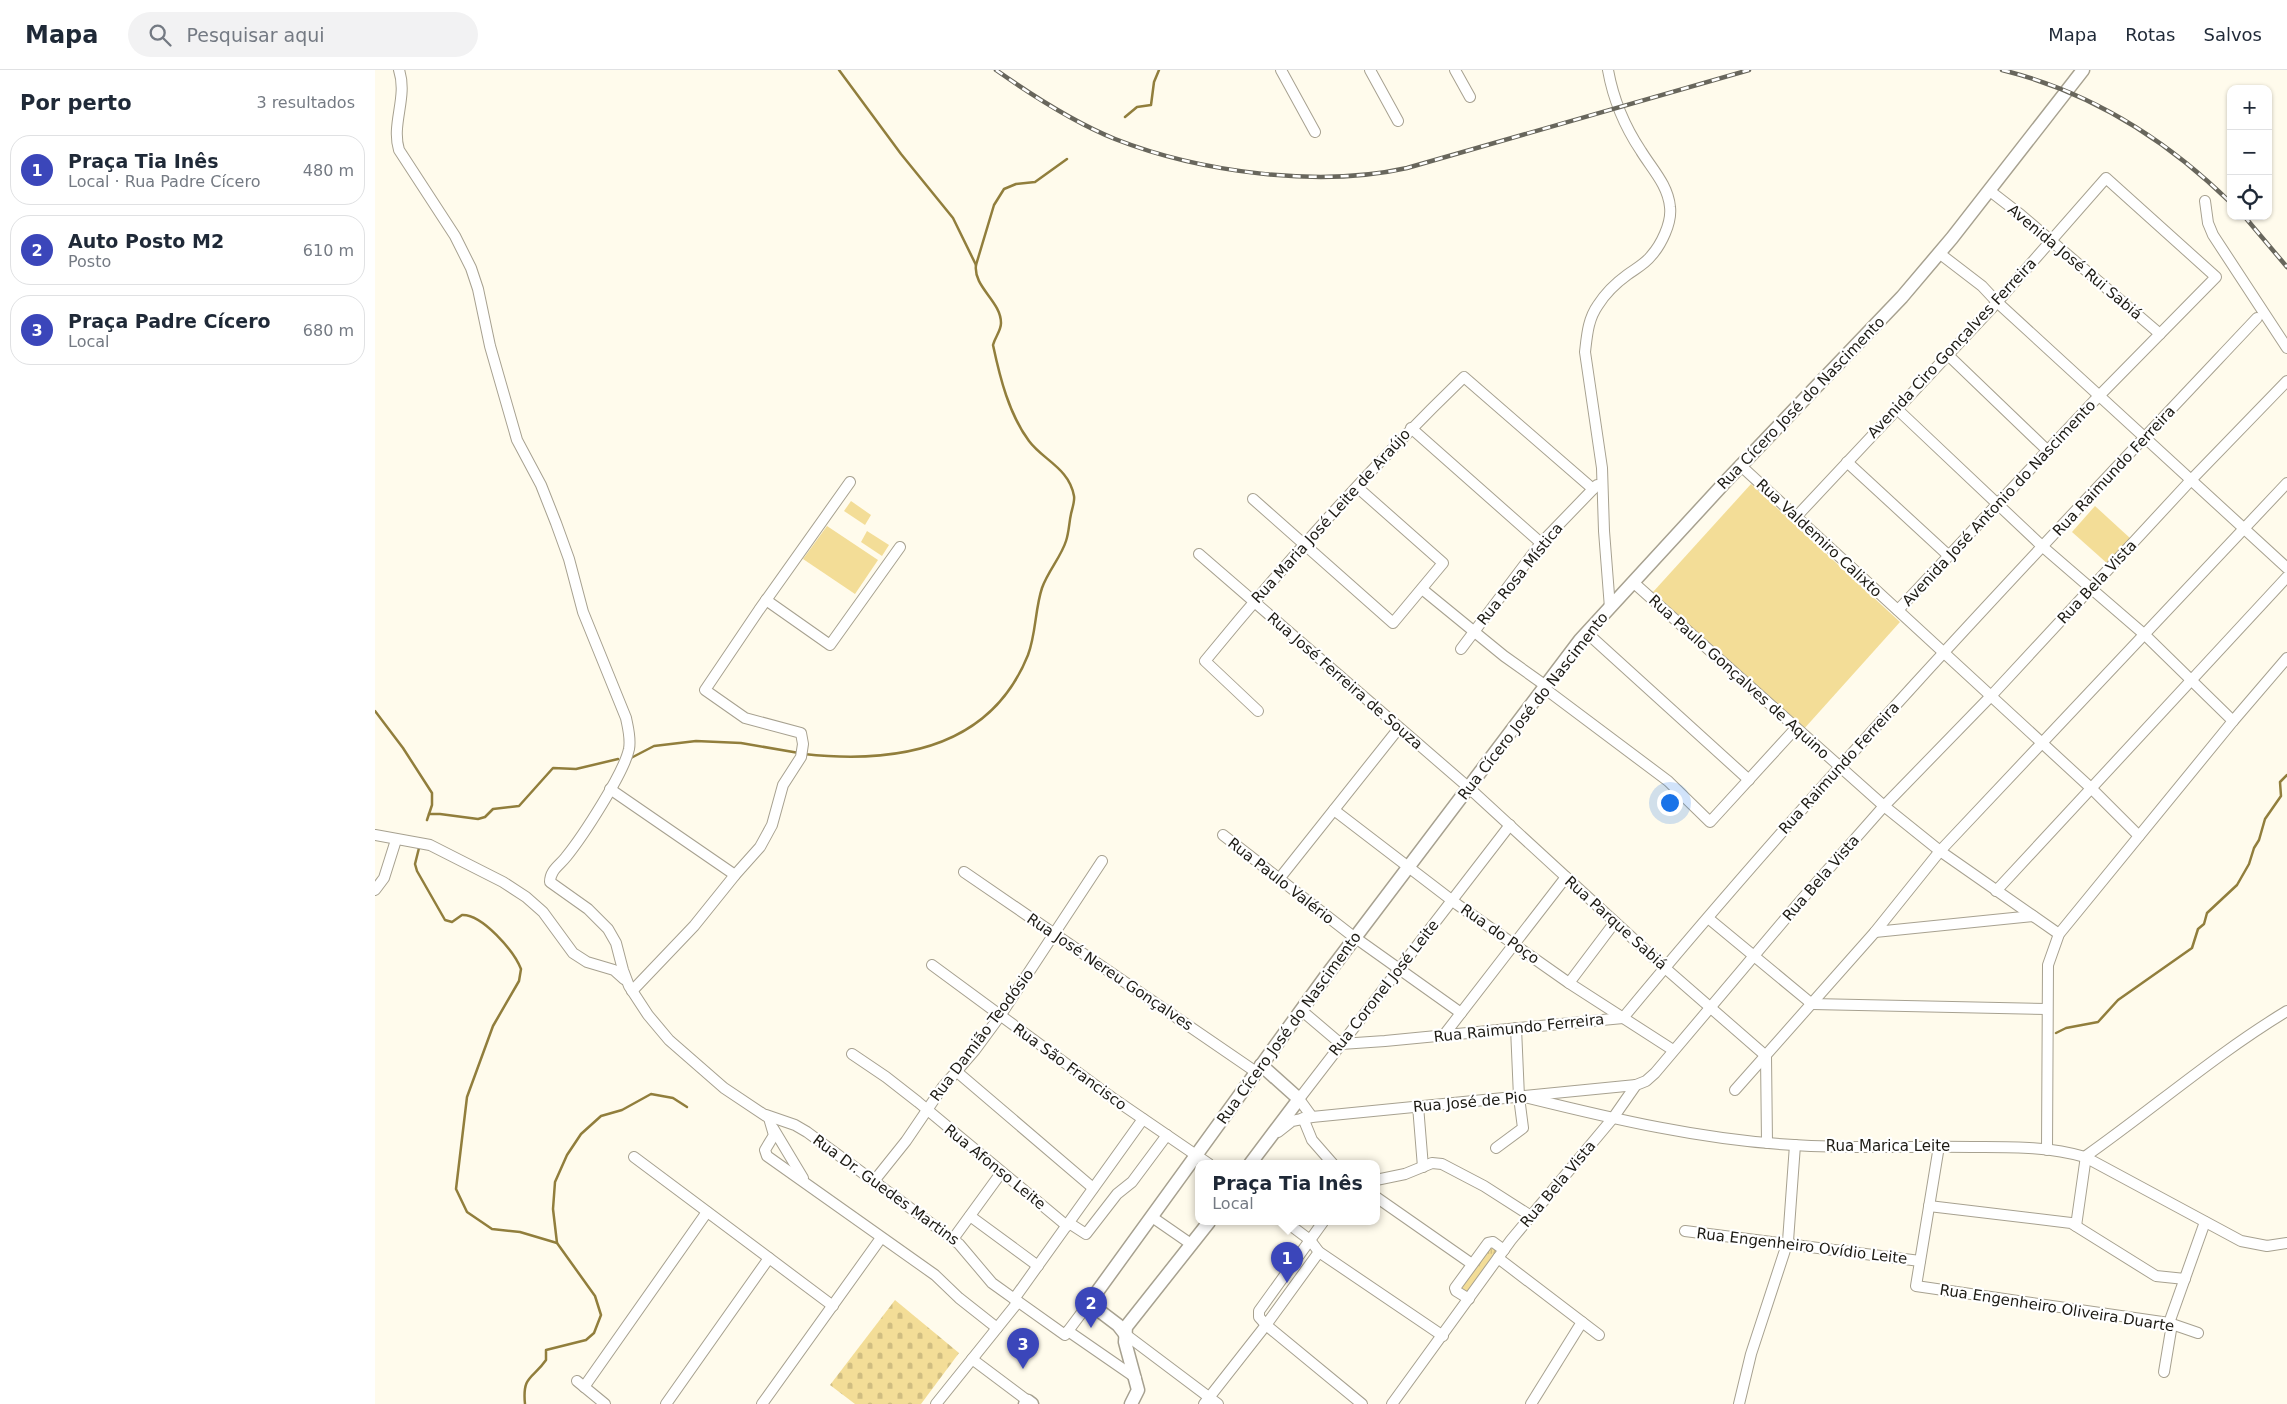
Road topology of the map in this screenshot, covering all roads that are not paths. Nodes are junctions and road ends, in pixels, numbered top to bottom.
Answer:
1 (399, 70) edge
2 (1282, 70) edge
3 (1370, 70) edge
4 (1455, 70) edge
5 (1608, 70) edge
6 (2083, 70) edge
7 (1470, 97) dead end
8 (1398, 121) dead end
9 (1315, 132) dead end
10 (2106, 178) joint
11 (1990, 191) junction
12 (2205, 201) dead end
13 (2051, 240) junction
14 (1939, 253) junction
15 (1997, 302) junction
16 (2257, 318) dead end
17 (2160, 334) junction
18 (2287, 348) edge
19 (1947, 355) junction
20 (2287, 381) edge
21 (2099, 396) junction
22 (1897, 410) junction
23 (1411, 428) junction
24 (2145, 438) junction
25 (2048, 450) junction
26 (1847, 462) junction
27 (1740, 466) junction
28 (1603, 479) junction
29 (2191, 480) junction
30 (850, 482) dead end
31 (2287, 483) edge
32 (1357, 487) junction
33 (1593, 489) junction
34 (1253, 499) dead end
35 (1998, 504) junction
36 (1796, 516) junction
37 (2244, 528) junction
38 (1541, 543) junction
39 (1303, 544) junction
40 (900, 547) dead end
41 (2043, 547) junction
42 (1199, 554) dead end
43 (1949, 556) junction
44 (2287, 568) edge
45 (2287, 576) edge
46 (1634, 583) junction
47 (2092, 588) junction
48 (1422, 589) junction
49 (766, 600) junction
50 (1253, 602) junction
51 (1610, 608) junction
52 (1898, 610) junction
53 (1474, 631) junction
54 (1587, 633) junction
55 (2145, 635) junction
56 (1461, 649) dead end
57 (1944, 653) junction
58 (2287, 658) edge
59 (2192, 679) junction
60 (1545, 687) junction
61 (1991, 696) junction
62 (1258, 711) dead end
63 (2233, 721) junction
64 (1399, 728) junction
65 (1796, 728) junction
66 (2041, 744) junction
67 (1839, 767) junction
68 (1749, 780) junction
69 (1468, 787) junction
70 (2092, 789) junction
71 (610, 790) junction
72 (1884, 806) junction
73 (1334, 810) junction
74 (1510, 825) junction
75 (375, 835) edge
76 (1223, 835) dead end
77 (2139, 836) junction
78 (396, 840) junction
79 (1940, 852) junction
80 (1102, 861) dead end
81 (1408, 867) junction
82 (964, 872) dead end
83 (735, 875) junction
84 (1565, 878) junction
85 (1279, 879) junction
86 (375, 890) edge
87 (1996, 891) junction
88 (1452, 900) junction
89 (2033, 916) junction
90 (1708, 918) junction
91 (1615, 922) junction
92 (1875, 932) junction
93 (2059, 934) junction
94 (1055, 935) junction
95 (1355, 938) junction
96 (1515, 944) junction
97 (1753, 957) junction
98 (932, 966) dead end
99 (1665, 968) junction
100 (1399, 970) junction
101 (1569, 983) junction
102 (629, 986) junction
103 (1812, 1004) junction
104 (1710, 1006) junction
105 (2047, 1009) junction
106 (1301, 1010) junction
107 (2287, 1011) edge
108 (1461, 1013) junction
109 (1000, 1016) junction
110 (1623, 1018) junction
111 (1516, 1028) junction
112 (1444, 1035) junction
113 (1341, 1044) junction
114 (1673, 1050) junction
115 (852, 1054) dead end
116 (1766, 1056) junction
117 (1258, 1069) junction
118 (956, 1071) junction
119 (1637, 1085) junction
120 (1735, 1090) dead end
121 (1522, 1097) junction
122 (1299, 1099) junction
123 (1418, 1106) junction
124 (926, 1111) junction
125 (1307, 1117) junction
126 (1613, 1118) junction
127 (769, 1119) junction
128 (1143, 1119) junction
129 (1167, 1135) junction
130 (1767, 1143) junction
131 (1795, 1145) junction
132 (1939, 1146) junction
133 (1495, 1148) dead end
134 (2047, 1150) junction
135 (1259, 1152) junction
136 (1197, 1155) junction
137 (2088, 1155) junction
138 (634, 1157) dead end
139 (1204, 1160) edge
140 (1253, 1160) edge
141 (1330, 1160) edge
142 (1423, 1167) junction
143 (1001, 1173) junction
144 (1380, 1179) edge
145 (874, 1181) junction
146 (806, 1183) junction
147 (1093, 1188) junction
148 (1380, 1200) edge
149 (1929, 1206) junction
150 (707, 1212) junction
151 (970, 1216) junction
152 (1531, 1216) junction
153 (1153, 1217) junction
154 (2205, 1222) junction
155 (1068, 1224) junction
156 (2074, 1224) junction
157 (1207, 1225) edge
158 (1290, 1225) edge
159 (1321, 1225) edge
160 (1685, 1230) dead end
161 (881, 1238) junction
162 (953, 1239) junction
163 (1310, 1240) junction
164 (2287, 1243) edge
165 (1191, 1244) junction
166 (1785, 1245) junction
167 (1319, 1252) junction
168 (1501, 1254) junction
169 (769, 1258) junction
170 (1920, 1261) junction
171 (1472, 1264) junction
172 (1038, 1266) junction
173 (2185, 1279) junction
174 (1016, 1300) junction
175 (1469, 1300) junction
176 (1089, 1303) junction
177 (833, 1306) junction
178 (1582, 1322) junction
179 (2170, 1324) junction
180 (1266, 1325) junction
181 (997, 1328) junction
182 (1066, 1333) junction
183 (2198, 1333) dead end
184 (1125, 1334) junction
185 (1599, 1334) dead end
186 (1443, 1336) junction
187 (972, 1360) junction
188 (2164, 1372) dead end
189 (1136, 1378) junction
190 (1206, 1401) edge
191 (1028, 1403) edge
192 (605, 1404) edge
193 (666, 1404) edge
194 (762, 1404) edge
195 (935, 1404) edge
196 (1131, 1404) edge
197 (1218, 1404) edge
198 (1362, 1404) edge
199 (1392, 1404) edge
200 (1531, 1404) edge
201 (1739, 1404) edge

1 - 71 street
2 - 9 street
3 - 8 street
4 - 7 street
5 - 28 street
6 - 11 main road, Rua Cícero José do Nascimento
10 - 13 street, Avenida Ciro Gonçalves Ferreira
10 - 17 street, Avenida José Antonio do Nascimento
11 - 13 street, Avenida José Rui Sabiá
11 - 14 main road, Rua Cícero José do Nascimento
12 - 18 street
13 - 15 street, Avenida Ciro Gonçalves Ferreira
13 - 17 street, Avenida José Rui Sabiá
14 - 15 street
14 - 27 main road, Rua Cícero José do Nascimento
15 - 19 street, Avenida Ciro Gonçalves Ferreira
15 - 21 street
16 - 24 street, Rua Raimundo Ferreira
17 - 21 street, Avenida José Antonio do Nascimento
19 - 22 street, Avenida Ciro Gonçalves Ferreira
19 - 25 street
20 - 29 street, Rua Bela Vista
21 - 24 street
21 - 25 street, Avenida José Antonio do Nascimento
22 - 26 street, Avenida Ciro Gonçalves Ferreira
22 - 35 street
23 - 32 street, Rua Maria José Leite de Araújo
23 - 33 street, Rua Maria José Leite de Araújo
23 - 38 street
24 - 29 street
24 - 41 street, Rua Raimundo Ferreira
25 - 35 street, Avenida José Antonio do Nascimento
26 - 36 street, Avenida Ciro Gonçalves Ferreira
26 - 43 street
27 - 36 street, Rua Valdemiro Calixto
27 - 46 main road, Rua Cícero José do Nascimento
28 - 33 street, Rua Rosa Mística
28 - 51 street
29 - 37 street
29 - 47 street, Rua Bela Vista
30 - 49 street
31 - 37 street
32 - 39 street, Rua Maria José Leite de Araújo
32 - 48 street
33 - 38 street, Rua Rosa Mística
34 - 39 street
35 - 41 street
35 - 43 street, Avenida José Antonio do Nascimento
36 - 52 street, Rua Valdemiro Calixto
37 - 44 street
37 - 55 street
38 - 53 street, Rua Rosa Mística
39 - 48 street
39 - 50 street, Rua Maria José Leite de Araújo
40 - 49 street
41 - 47 street
41 - 57 street, Rua Raimundo Ferreira
42 - 50 street, Rua José Ferreira de Souza
43 - 52 street, Avenida José Antonio do Nascimento
45 - 59 street
46 - 51 main road, Rua Cícero José do Nascimento
46 - 65 street, Rua Paulo Gonçalves de Aquino
47 - 55 street
47 - 61 street, Rua Bela Vista
48 - 53 street
49 - 83 street
50 - 62 street, Rua Maria José Leite de Araújo
50 - 64 street, Rua José Ferreira de Souza
51 - 54 main road, Rua Cícero José do Nascimento
52 - 57 street, Rua Valdemiro Calixto
53 - 56 street, Rua Rosa Mística
53 - 60 street
54 - 60 main road, Rua Cícero José do Nascimento
54 - 68 street
55 - 59 street
55 - 66 street
57 - 61 street, Rua Valdemiro Calixto
57 - 67 street, Rua Raimundo Ferreira
58 - 63 street
59 - 63 street
59 - 70 street
60 - 68 street
60 - 69 main road, Rua Cícero José do Nascimento
61 - 66 street, Rua Valdemiro Calixto
61 - 72 street, Rua Bela Vista
63 - 77 street
64 - 69 street, Rua José Ferreira de Souza
64 - 73 street
65 - 67 street, Rua Paulo Gonçalves de Aquino
65 - 68 street
66 - 70 street, Rua Valdemiro Calixto
66 - 79 street
67 - 72 street, Rua Paulo Gonçalves de Aquino
67 - 90 street, Rua Raimundo Ferreira
69 - 74 street, Rua Parque Sabiá
69 - 81 main road, Rua Cícero José do Nascimento
70 - 77 street, Rua Valdemiro Calixto
70 - 87 street
71 - 83 street
71 - 102 street
72 - 79 street, Rua Paulo Gonçalves de Aquino
72 - 97 street, Rua Bela Vista
73 - 81 street, Rua do Poço
73 - 85 street
74 - 84 street, Rua Parque Sabiá
74 - 88 street, Rua Coronel José Leite
75 - 78 street
76 - 85 street, Rua Paulo Valério
77 - 93 street
78 - 86 street
78 - 102 street
79 - 87 street, Rua Paulo Gonçalves de Aquino
79 - 92 street
80 - 94 street, Rua Damião Teodósio
81 - 88 street, Rua do Poço
81 - 95 main road, Rua Cícero José do Nascimento
82 - 94 street, Rua José Nereu Gonçalves
83 - 102 street
84 - 91 street, Rua Parque Sabiá
84 - 96 street
85 - 95 street, Rua Paulo Valério
87 - 89 street, Rua Paulo Gonçalves de Aquino
88 - 96 street, Rua do Poço
88 - 100 street, Rua Coronel José Leite
89 - 92 street
89 - 93 street, Rua Paulo Gonçalves de Aquino
90 - 97 street
90 - 99 street, Rua Raimundo Ferreira
91 - 99 street, Rua Parque Sabiá
91 - 101 street
92 - 103 street
93 - 105 street
94 - 109 street, Rua Damião Teodósio
94 - 117 street, Rua José Nereu Gonçalves
95 - 100 street, Rua Paulo Valério
95 - 106 main road, Rua Cícero José do Nascimento
96 - 101 street, Rua do Poço
96 - 108 street
97 - 103 street
97 - 104 street, Rua Bela Vista
98 - 109 street, Rua São Francisco
99 - 104 street, Rua Parque Sabiá
99 - 110 street, Rua Raimundo Ferreira
100 - 108 street, Rua Paulo Valério
100 - 113 street, Rua Coronel José Leite
101 - 110 street, Rua do Poço
102 - 127 street, Rua Dr. Guedes Martins
103 - 105 street
103 - 116 street
104 - 114 street, Rua Bela Vista
104 - 116 street, Rua Parque Sabiá
105 - 134 street
106 - 113 street
106 - 117 main road, Rua Cícero José do Nascimento
107 - 137 street
108 - 112 street
109 - 118 street, Rua Damião Teodósio
109 - 128 street, Rua São Francisco
110 - 111 street, Rua Raimundo Ferreira
110 - 114 street, Rua do Poço
111 - 112 street, Rua Raimundo Ferreira
111 - 121 street
112 - 113 street, Rua Raimundo Ferreira
113 - 122 street, Rua Coronel José Leite
114 - 119 street, Rua Bela Vista
115 - 124 street, Rua Afonso Leite
116 - 120 street
116 - 130 street
117 - 122 main road, Rua José Nereu Gonçalves
117 - 136 main road, Rua Cícero José do Nascimento
118 - 124 street, Rua Damião Teodósio
118 - 147 street
119 - 121 street, Rua José de Pio
119 - 126 street, Rua Bela Vista
121 - 123 street, Rua José de Pio
121 - 126 street, Rua Marica Leite
121 - 133 street
122 - 125 street, Rua José Nereu Gonçalves
122 - 135 main road, Rua Coronel José Leite
123 - 125 street, Rua José de Pio
123 - 142 street
124 - 143 street, Rua Afonso Leite
124 - 145 street, Rua Damião Teodósio
125 - 135 street, Rua Coronel José Leite
125 - 141 street, Rua José Nereu Gonçalves
126 - 130 street, Rua Marica Leite
126 - 152 street, Rua Bela Vista
127 - 145 street, Rua Dr. Guedes Martins
127 - 146 street
127 - 146 street
128 - 129 street, Rua São Francisco
128 - 147 street
129 - 136 street, Rua São Francisco
129 - 155 street, Rua Afonso Leite
130 - 131 street, Rua Marica Leite
131 - 132 street, Rua Marica Leite
131 - 166 street
132 - 134 street, Rua Marica Leite
132 - 149 street
134 - 137 street, Rua Marica Leite
135 - 140 main road, Rua Coronel José Leite
136 - 139 street, Rua São Francisco
136 - 153 main road, Rua Cícero José do Nascimento
137 - 154 street
137 - 156 street
138 - 150 street
142 - 144 street
142 - 152 street
143 - 151 street
143 - 155 street, Rua Afonso Leite
145 - 162 street, Rua Dr. Guedes Martins
146 - 161 street
147 - 155 street
148 - 171 street
149 - 156 street
149 - 170 street
150 - 169 street
150 - 192 street
151 - 162 street
151 - 172 street, Rua Dr. Guedes Martins
152 - 168 street, Rua Bela Vista
153 - 165 street
153 - 176 main road, Rua Cícero José do Nascimento
154 - 164 street
154 - 173 street
155 - 172 street
156 - 173 street
157 - 165 main road
158 - 163 street
159 - 163 street
160 - 166 street, Rua Engenheiro Ovídio Leite
161 - 177 street
161 - 181 street
162 - 174 street, Rua Dr. Guedes Martins
163 - 167 street
163 - 180 street
165 - 184 main road
166 - 170 street, Rua Engenheiro Ovídio Leite
166 - 201 street
167 - 180 street
167 - 186 street
168 - 171 street
168 - 175 street, Rua Bela Vista
168 - 178 street
169 - 177 street
169 - 193 street
170 - 179 street, Rua Engenheiro Oliveira Duarte
171 - 175 street
172 - 174 street
173 - 179 street
174 - 181 street
174 - 182 street, Rua Dr. Guedes Martins
175 - 186 street, Rua Bela Vista
176 - 182 street, Rua Cícero José do Nascimento
176 - 184 main road
177 - 194 street
178 - 185 street
178 - 200 street
179 - 183 street, Rua Engenheiro Oliveira Duarte
179 - 188 street
180 - 190 street
180 - 198 street
181 - 187 street
182 - 189 street, Rua Dr. Guedes Martins
184 - 189 main road
184 - 190 street
186 - 199 street, Rua Bela Vista
187 - 191 street
187 - 195 street
189 - 196 main road
190 - 197 street

